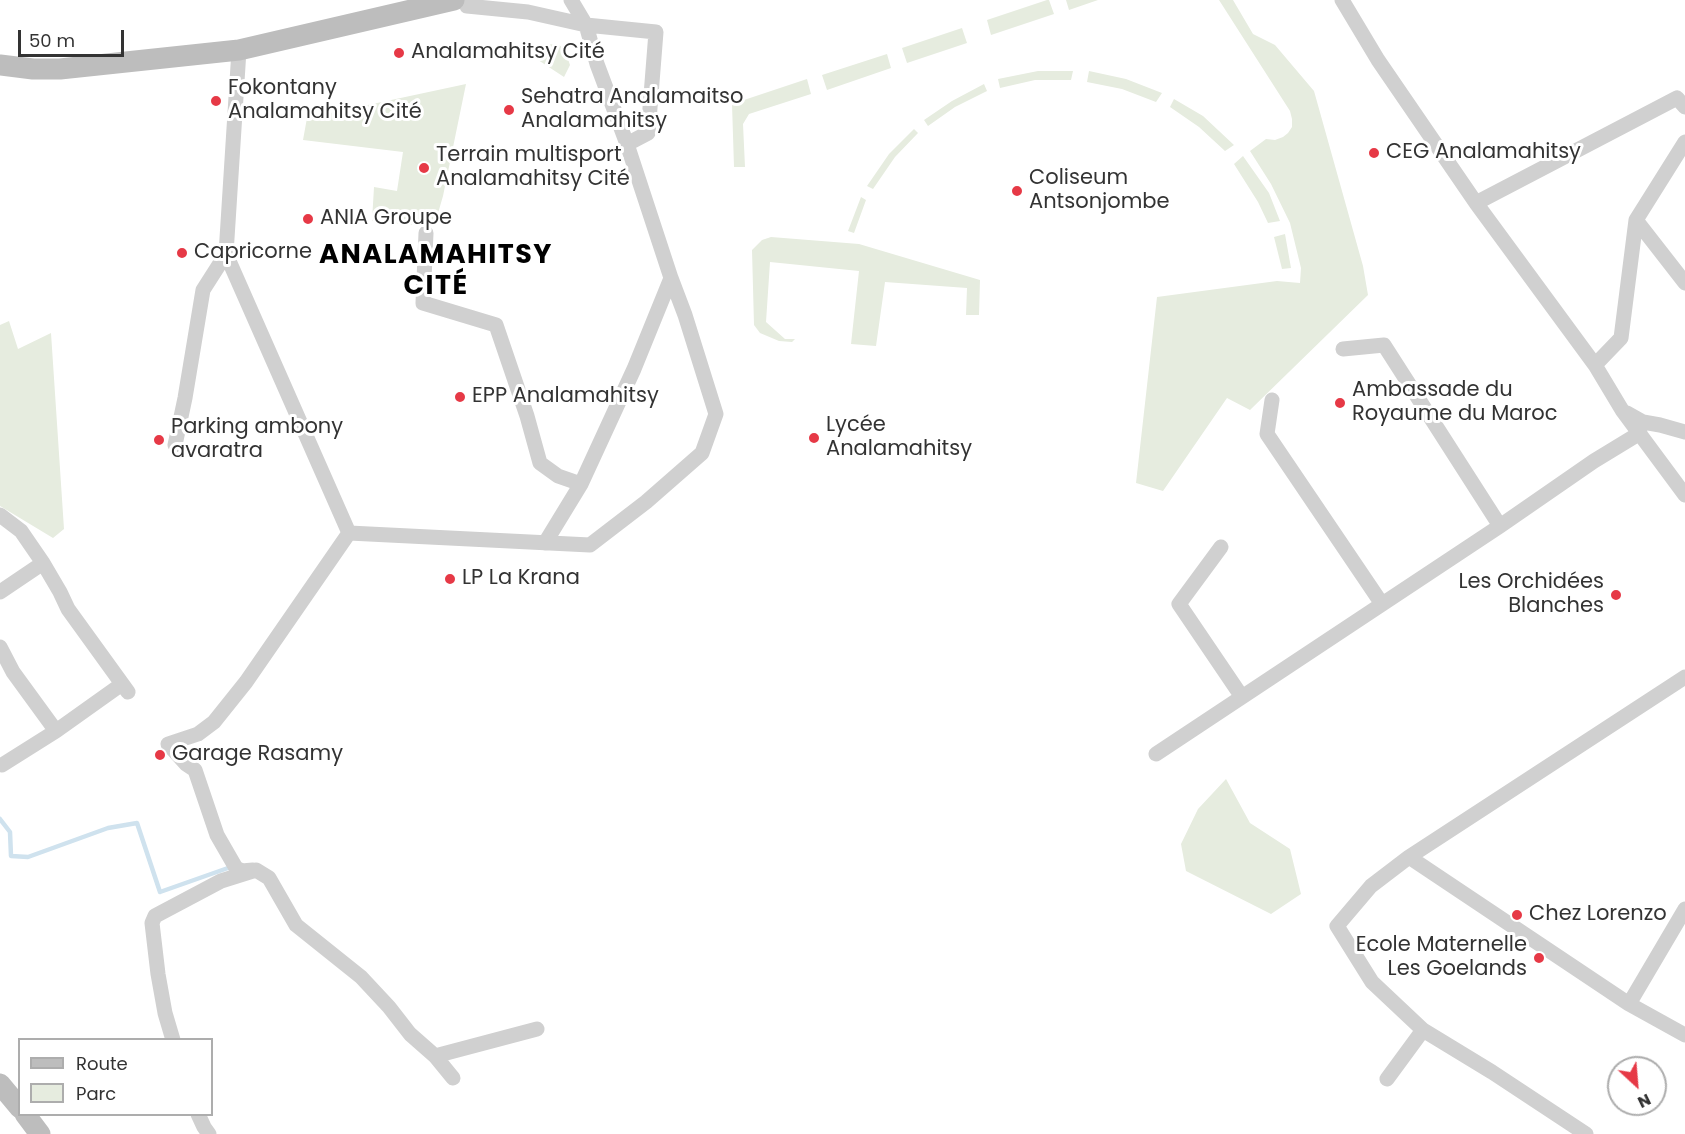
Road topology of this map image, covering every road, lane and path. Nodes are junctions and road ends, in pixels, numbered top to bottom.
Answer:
1 (454, 0) edge
2 (466, 0) edge
3 (571, 0) edge
4 (1342, 0) edge
5 (586, 25) junction
6 (239, 51) junction
7 (0, 64) edge
8 (1682, 100) edge
9 (1685, 142) edge
10 (627, 144) junction
11 (1476, 203) junction
12 (1636, 220) junction
13 (426, 233) dead end
14 (226, 254) junction
15 (671, 278) junction
16 (1685, 283) edge
17 (1343, 349) dead end
18 (1595, 365) junction
19 (1272, 400) dead end
20 (1622, 410) junction
21 (1685, 432) edge
22 (1640, 433) junction
23 (175, 445) dead end
24 (581, 484) junction
25 (1685, 495) edge
26 (0, 516) edge
27 (1500, 526) junction
28 (349, 532) junction
29 (545, 543) junction
30 (1221, 547) dead end
31 (43, 563) junction
32 (0, 592) edge
33 (1382, 604) junction
34 (0, 647) edge
35 (1685, 677) edge
36 (1242, 697) junction
37 (56, 730) junction
38 (1156, 753) dead end
39 (2, 765) dead end
40 (1409, 857) junction
41 (256, 870) junction
42 (1684, 910) edge
43 (1629, 1004) junction
44 (537, 1029) dead end
45 (1423, 1030) junction
46 (1685, 1035) edge
47 (172, 1038) edge
48 (435, 1056) junction
49 (453, 1077) dead end
50 (1387, 1079) dead end
51 (0, 1084) edge
52 (18, 1106) edge
53 (26, 1116) edge
54 (199, 1116) edge
55 (40, 1134) edge
56 (209, 1134) edge
57 (1586, 1134) edge

1 - 6 main road
2 - 5 street
3 - 5 street
4 - 11 street
5 - 10 street
5 - 10 street
6 - 7 main road
6 - 14 street
8 - 11 street
9 - 12 street
10 - 15 street
11 - 18 street
12 - 16 street
12 - 18 street
13 - 24 street
14 - 23 street
14 - 28 street
15 - 24 street
15 - 29 street
17 - 27 street
18 - 20 street
19 - 33 street
20 - 21 street
20 - 22 street
22 - 25 street
22 - 27 street
24 - 29 street
26 - 31 street
27 - 33 street
28 - 29 street
28 - 41 street
30 - 36 street
31 - 32 street
31 - 37 street
33 - 36 street
34 - 37 street
35 - 40 street
36 - 38 street
37 - 39 street
40 - 43 street
40 - 45 street
41 - 47 street
41 - 48 street
42 - 43 street
43 - 46 street
44 - 48 street
45 - 50 street
45 - 57 street
48 - 49 street
51 - 52 main road
53 - 55 main road
54 - 56 street

